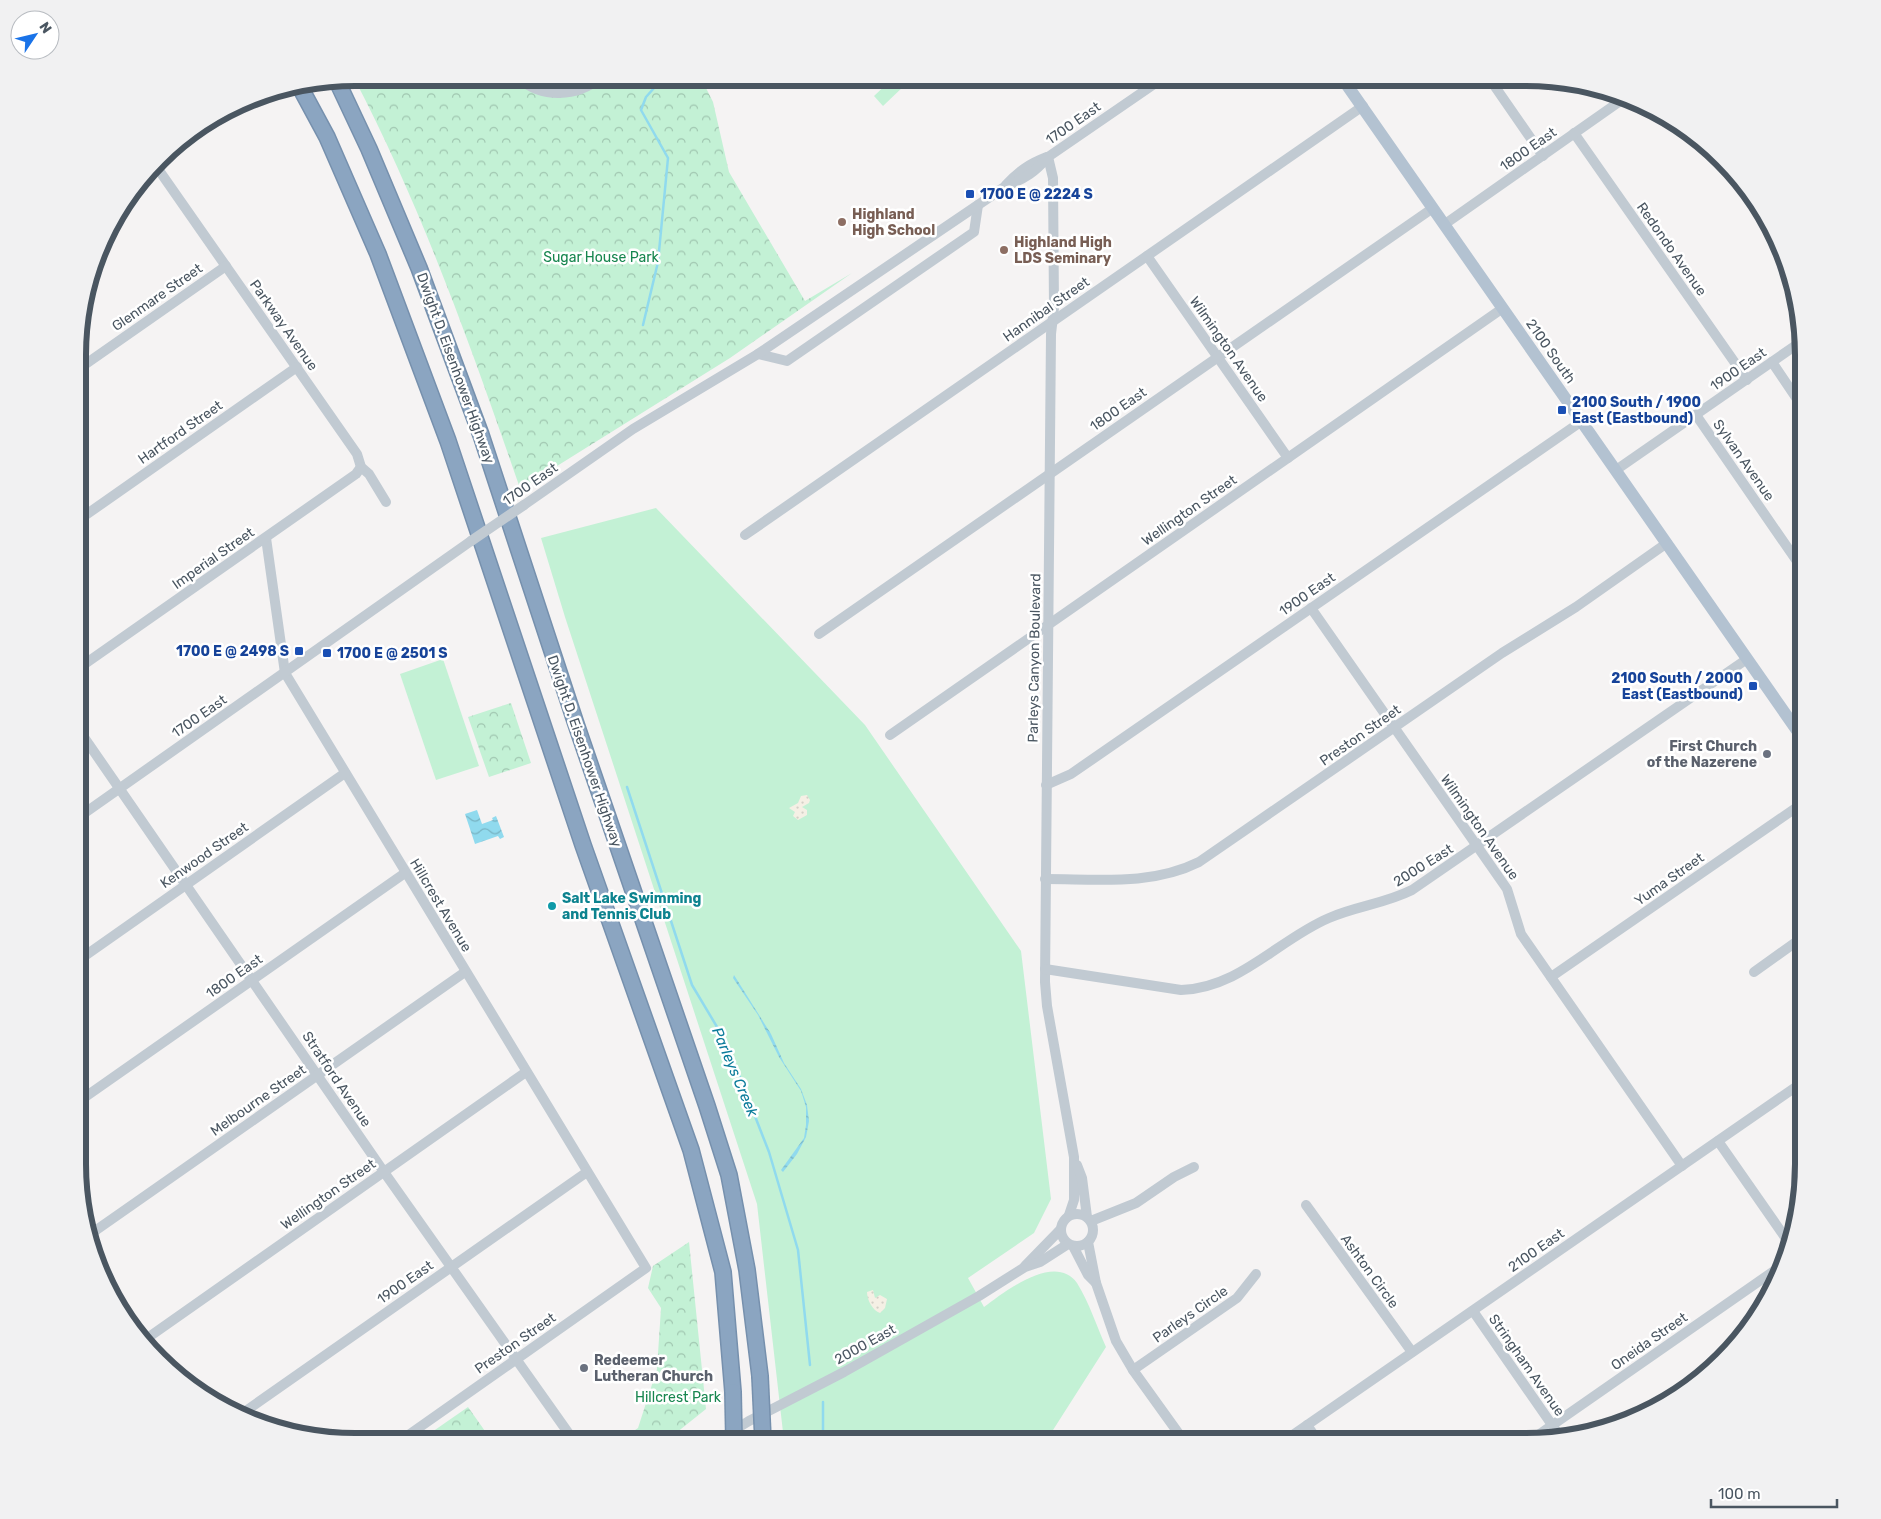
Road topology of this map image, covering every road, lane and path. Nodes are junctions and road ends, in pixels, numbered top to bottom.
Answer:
1 (530, 86) edge
2 (588, 86) edge
3 (1151, 86) edge
4 (1348, 86) edge
5 (1495, 86) edge
6 (340, 87) edge
7 (302, 91) edge
8 (1618, 103) edge
9 (1363, 106) junction
10 (1574, 134) junction
11 (1543, 156) junction
12 (1048, 157) junction
13 (159, 171) edge
14 (978, 205) junction
15 (1433, 208) junction
16 (1445, 224) junction
17 (1147, 256) junction
18 (226, 266) junction
19 (1503, 308) junction
20 (1052, 322) junction
21 (1794, 347) edge
22 (758, 354) junction
23 (1218, 357) junction
24 (1772, 362) junction
25 (86, 364) edge
26 (297, 367) junction
27 (1747, 380) junction
28 (1795, 395) edge
29 (1696, 415) junction
30 (1582, 421) junction
31 (1288, 458) junction
32 (361, 467) junction
33 (1616, 470) junction
34 (1051, 473) junction
35 (386, 502) dead end
36 (86, 515) edge
37 (745, 535) dead end
38 (266, 538) junction
39 (1667, 543) junction
40 (1795, 558) edge
41 (1311, 608) junction
42 (1049, 624) junction
43 (819, 634) dead end
44 (1747, 659) junction
45 (86, 663) edge
46 (284, 673) junction
47 (1795, 718) edge
48 (1790, 721) junction
49 (1395, 728) junction
50 (1795, 728) edge
51 (890, 735) dead end
52 (86, 740) edge
53 (345, 773) junction
54 (1046, 785) junction
55 (120, 789) junction
56 (1795, 809) edge
57 (86, 812) edge
58 (1477, 847) junction
59 (405, 873) junction
60 (1045, 878) junction
61 (186, 884) junction
62 (1795, 943) edge
63 (86, 955) edge
64 (1045, 969) junction
65 (465, 972) junction
66 (1754, 972) dead end
67 (1551, 977) junction
68 (252, 980) junction
69 (526, 1072) junction
70 (318, 1075) junction
71 (1795, 1088) edge
72 (86, 1096) edge
73 (1718, 1141) junction
74 (1074, 1158) junction
75 (1682, 1166) junction
76 (1194, 1167) dead end
77 (384, 1172) junction
78 (587, 1172) junction
79 (1306, 1205) dead end
80 (1069, 1216) junction
81 (1089, 1219) junction
82 (1060, 1230) junction
83 (95, 1231) edge
84 (1785, 1237) edge
85 (1088, 1242) junction
86 (1070, 1245) junction
87 (451, 1266) junction
88 (1025, 1267) junction
89 (646, 1268) joint
90 (1772, 1273) edge
91 (1256, 1274) dead end
92 (1096, 1282) junction
93 (1473, 1311) junction
94 (149, 1337) edge
95 (1412, 1352) junction
96 (517, 1359) junction
97 (1133, 1370) junction
98 (247, 1410) edge
99 (1307, 1425) junction
100 (1553, 1425) junction
101 (1556, 1431) edge
102 (1543, 1432) edge
103 (411, 1433) edge
104 (568, 1433) edge
105 (729, 1433) edge
106 (734, 1433) edge
107 (763, 1433) edge
108 (1178, 1433) edge
109 (1296, 1433) edge
110 (1312, 1433) edge

1 - 2 street
3 - 12 street, 1700 East
4 - 9 main road, 2100 South
5 - 11 street
6 - 107 highway, Dwight D. Eisenhower Highway, bridge
7 - 106 highway, bridge
8 - 10 street, 1800 East
9 - 15 main road, 2100 South
9 - 17 street, Hannibal Street
10 - 11 street, 1800 East
10 - 27 street, Redondo Avenue
11 - 16 street, 1800 East
12 - 14 street, 1700 East
12 - 20 street, Parleys Canyon Boulevard
13 - 18 street, Parkway Avenue
14 - 22 street, 1700 East
14 - 22 street
15 - 16 main road, 2100 South
15 - 23 street, 1800 East
16 - 19 main road, 2100 South
17 - 20 street, Hannibal Street
17 - 23 street, Wilmington Avenue
18 - 25 street, Glenmare Street
18 - 26 street, Parkway Avenue
19 - 30 main road, 2100 South
19 - 31 street, Wellington Street
20 - 34 street, Parleys Canyon Boulevard
20 - 37 street, Hannibal Street
21 - 24 street, 1900 East
22 - 46 street, 1700 East, bridge
23 - 31 street, Wilmington Avenue
23 - 34 street, 1800 East
24 - 27 street, 1900 East
24 - 28 street
26 - 32 street, Parkway Avenue
26 - 36 street, Hartford Street
27 - 29 street, 1900 East
29 - 33 street, 1900 East
29 - 40 street, Sylvan Avenue
30 - 33 main road, 2100 South
30 - 41 street, 1900 East
31 - 42 street, Wellington Street
32 - 35 street, Parkway Avenue
32 - 38 street, Imperial Street
33 - 39 main road, 2100 South
34 - 42 street, Parleys Canyon Boulevard
34 - 43 street, 1800 East
38 - 45 street, Imperial Street
38 - 46 street, Hillcrest Avenue
39 - 44 main road, 2100 South
39 - 49 street, Preston Street
41 - 49 street, Wilmington Avenue
41 - 54 street, 1900 East
42 - 51 street, Wellington Street
42 - 54 street, Parleys Canyon Boulevard
44 - 48 main road, 2100 South
44 - 58 street, 2000 East
46 - 53 street, Hillcrest Avenue
46 - 55 street, 1700 East
47 - 48 street
48 - 50 main road, 2100 South
49 - 58 street, Wilmington Avenue
49 - 60 street, Preston Street
52 - 55 street, Stratford Avenue
53 - 59 street, Hillcrest Avenue
53 - 61 street, Kenwood Street
54 - 60 street, Parleys Canyon Boulevard
55 - 57 street, 1700 East
55 - 61 street, Stratford Avenue
56 - 67 street, Yuma Street
58 - 64 street, 2000 East
58 - 67 street, Wilmington Avenue
59 - 65 street, Hillcrest Avenue
59 - 68 street, 1800 East
60 - 64 street, Parleys Canyon Boulevard
61 - 63 street, Kenwood Street
61 - 68 street, Stratford Avenue
62 - 66 street
64 - 74 street, Parleys Canyon Boulevard
65 - 69 street, Hillcrest Avenue
65 - 70 street, Melbourne Street
67 - 75 street, Wilmington Avenue
68 - 70 street, Stratford Avenue
68 - 72 street, 1800 East
69 - 77 street, Wellington Street
69 - 78 street, Hillcrest Avenue
70 - 77 street, Stratford Avenue
70 - 83 street, Melbourne Street
71 - 73 street, 2100 East
73 - 75 street, 2100 East
73 - 84 street
74 - 80 street, Parleys Canyon Boulevard
74 - 81 street, Parleys Canyon Boulevard
75 - 93 street, 2100 East
76 - 81 street
77 - 87 street, Stratford Avenue
77 - 94 street, Wellington Street
78 - 87 street, 1900 East
78 - 89 street, Hillcrest Avenue
79 - 95 street, Ashton Circle
80 - 81 street
80 - 82 street
81 - 85 street
82 - 86 street
82 - 88 street, 2000 East
85 - 86 street
85 - 92 street
86 - 88 street, 2000 East
86 - 92 street
87 - 96 street, Stratford Avenue
87 - 98 street, 1900 East
88 - 105 street, 2000 East
89 - 96 street, Preston Street
90 - 100 street, Oneida Street
91 - 97 street, Parleys Circle
92 - 97 street
93 - 95 street, 2100 East
93 - 100 street, Stringham Avenue
95 - 99 street, 2100 East
96 - 103 street, Preston Street
96 - 104 street, Stratford Avenue
97 - 108 street
99 - 109 street, 2100 East
99 - 110 street
100 - 101 street, Stringham Avenue
100 - 102 street, Oneida Street

